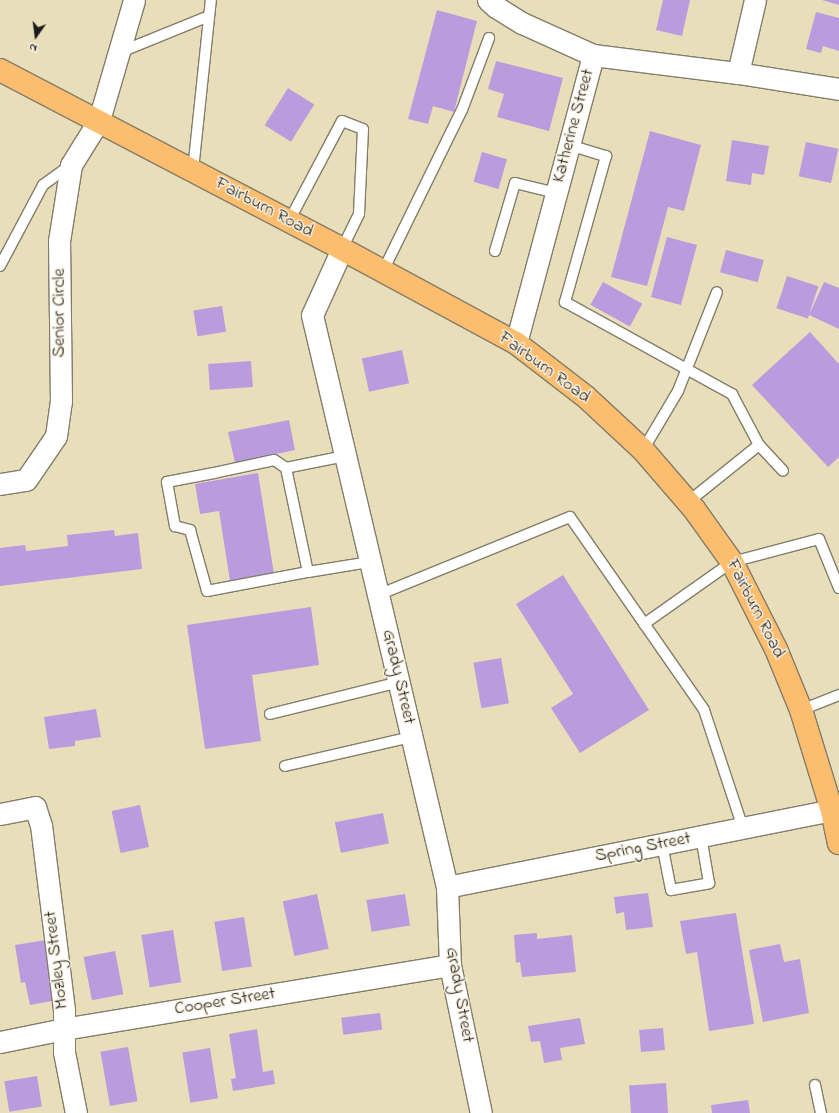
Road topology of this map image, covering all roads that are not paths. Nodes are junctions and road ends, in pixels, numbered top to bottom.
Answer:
1 (134, 0) edge
2 (211, 0) edge
3 (488, 0) edge
4 (755, 0) edge
5 (209, 16) junction
6 (490, 38) dead end
7 (118, 53) junction
8 (593, 55) junction
9 (0, 70) edge
10 (738, 73) junction
11 (839, 89) edge
12 (99, 120) junction
13 (569, 145) junction
14 (71, 165) junction
15 (193, 170) junction
16 (556, 193) junction
17 (289, 221) junction
18 (342, 249) junction
19 (495, 251) dead end
20 (0, 266) edge
21 (383, 271) junction
22 (717, 292) dead end
23 (516, 343) junction
24 (686, 370) junction
25 (760, 445) junction
26 (643, 450) junction
27 (345, 456) junction
28 (286, 468) junction
29 (783, 471) dead end
30 (0, 484) edge
31 (688, 502) junction
32 (370, 562) junction
33 (732, 562) junction
34 (308, 572) junction
35 (839, 588) edge
36 (378, 595) junction
37 (644, 624) junction
38 (399, 682) junction
39 (839, 695) edge
40 (802, 710) junction
41 (270, 714) dead end
42 (412, 737) junction
43 (285, 766) dead end
44 (835, 810) edge
45 (0, 814) edge
46 (743, 828) junction
47 (701, 836) junction
48 (839, 843) edge
49 (662, 844) junction
50 (447, 887) junction
51 (450, 964) junction
52 (64, 1029) junction
53 (0, 1042) edge
54 (816, 1085) dead end
55 (76, 1113) edge
56 (481, 1113) edge
57 (821, 1113) edge

1 - 7 street, Senior Circle
2 - 5 lane
3 - 8 street
4 - 10 street
5 - 7 lane
5 - 15 lane
6 - 21 lane
7 - 12 street, Senior Circle
8 - 10 street, Katherine Street
8 - 13 street, Katherine Street
9 - 12 main road, Fairburn Road
10 - 11 street, Katherine Street
12 - 14 street, Senior Circle
12 - 15 main road, Fairburn Road
13 - 16 street, Katherine Street
13 - 24 lane
14 - 20 lane
14 - 30 street, Senior Circle
15 - 17 main road, Fairburn Road
16 - 19 lane
16 - 23 street, Katherine Street
17 - 18 main road, Fairburn Road
17 - 18 lane
18 - 21 main road, Fairburn Road
18 - 27 street, Grady Street
21 - 23 main road, Fairburn Road
22 - 24 lane
23 - 26 main road, Fairburn Road
24 - 25 lane
24 - 26 lane
25 - 29 lane
25 - 31 lane
26 - 31 main road, Fairburn Road
27 - 28 lane
27 - 32 street, Grady Street
28 - 34 lane
28 - 34 lane
31 - 33 main road, Fairburn Road
32 - 34 lane
32 - 36 street, Grady Street
33 - 35 lane
33 - 37 lane
33 - 40 main road, Fairburn Road
36 - 37 lane
36 - 38 street, Grady Street
37 - 46 lane
38 - 41 lane
38 - 42 street, Grady Street
39 - 40 lane
40 - 44 main road, Fairburn Road
42 - 43 lane
42 - 50 street, Grady Street
44 - 46 street, Spring Street
44 - 48 main road, Fairburn Road
45 - 52 street, Mozley Street
46 - 47 street, Spring Street
47 - 49 street, Spring Street
47 - 49 lane
49 - 50 street, Spring Street
50 - 51 street, Grady Street
51 - 52 street, Cooper Street
51 - 56 street, Grady Street
52 - 53 street, Cooper Street
52 - 55 street, Mozley Street
54 - 57 lane

